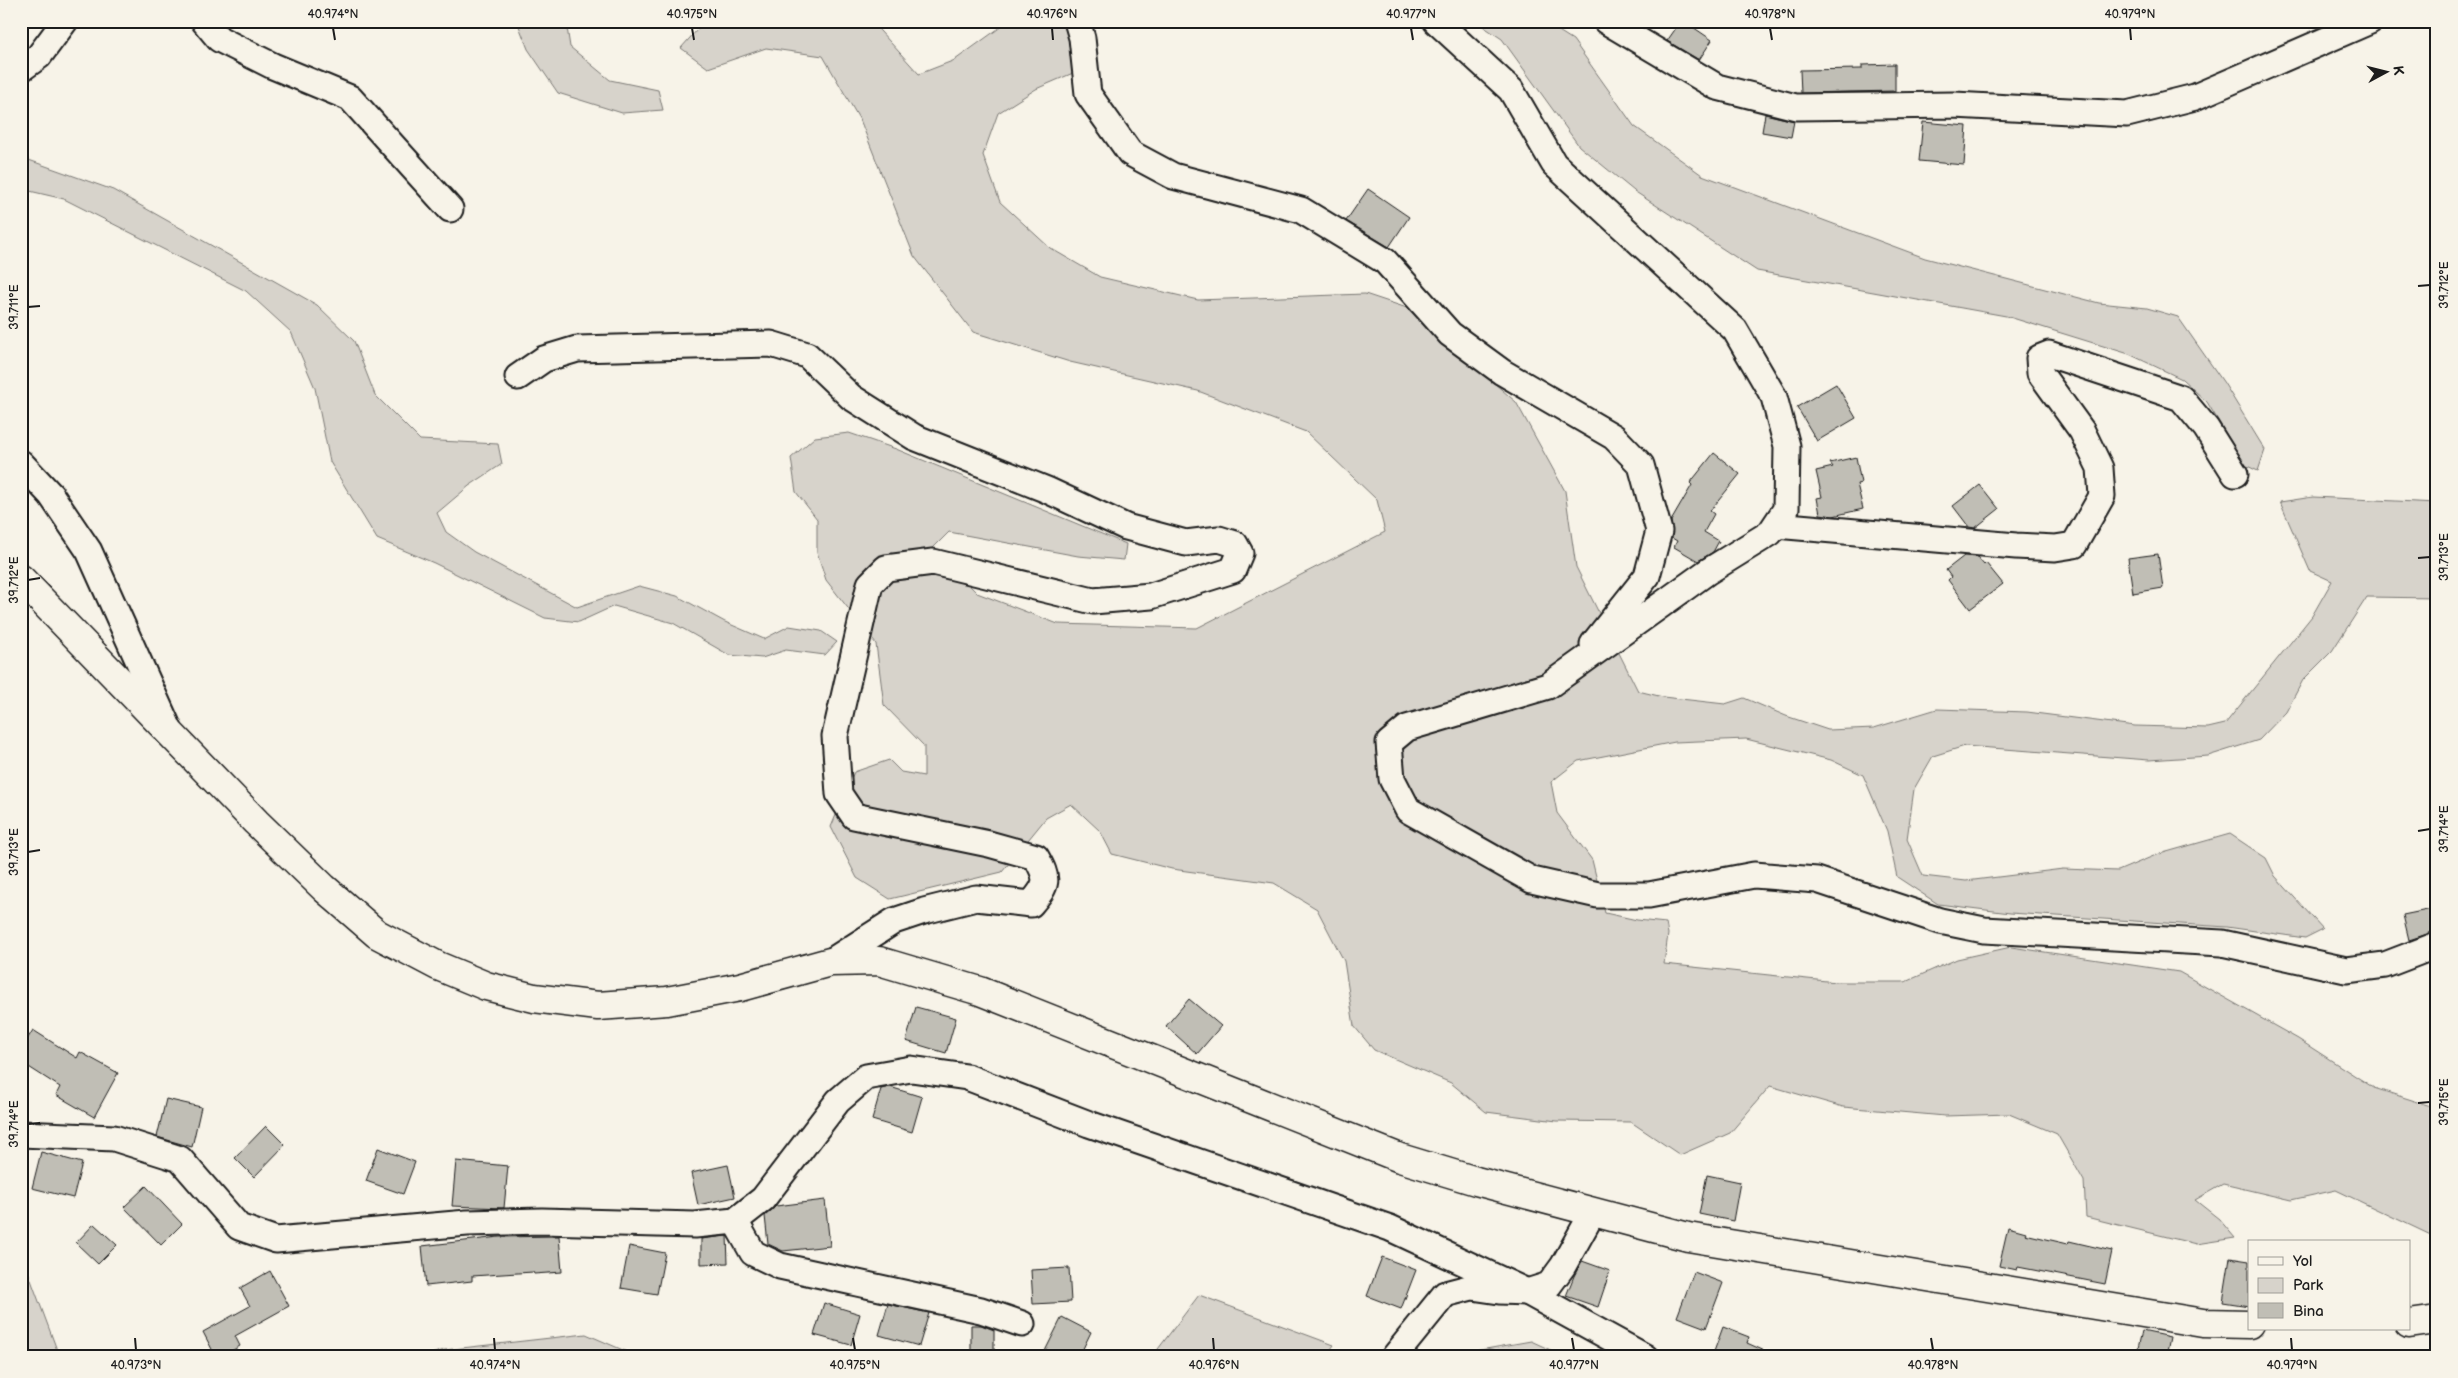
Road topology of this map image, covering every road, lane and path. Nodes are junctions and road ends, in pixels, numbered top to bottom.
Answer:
1 (65, 21) edge
2 (204, 21) edge
3 (1077, 21) edge
4 (1436, 21) edge
5 (1606, 21) edge
6 (2370, 21) edge
7 (21, 70) edge
8 (450, 209) dead end
9 (518, 378) dead end
10 (21, 462) edge
11 (2235, 474) dead end
12 (1776, 525) junction
13 (21, 579) edge
14 (1575, 668) junction
15 (171, 734) junction
16 (2437, 945) edge
17 (830, 962) junction
18 (21, 1134) edge
19 (1593, 1212) junction
20 (735, 1221) junction
21 (1527, 1292) junction
22 (2437, 1320) edge
23 (1022, 1324) dead end
24 (2248, 1324) edge
25 (2410, 1324) edge
26 (1394, 1357) edge
27 (1645, 1357) edge

1 - 7 street
2 - 8 street
3 - 14 street
4 - 12 street
5 - 6 street
9 - 17 street
10 - 15 street
11 - 12 street
12 - 14 street
13 - 15 street
14 - 16 street
15 - 17 street
17 - 19 street
18 - 20 street
19 - 21 street
19 - 24 street
20 - 21 street
20 - 23 street
21 - 26 street
21 - 27 street
22 - 25 street

